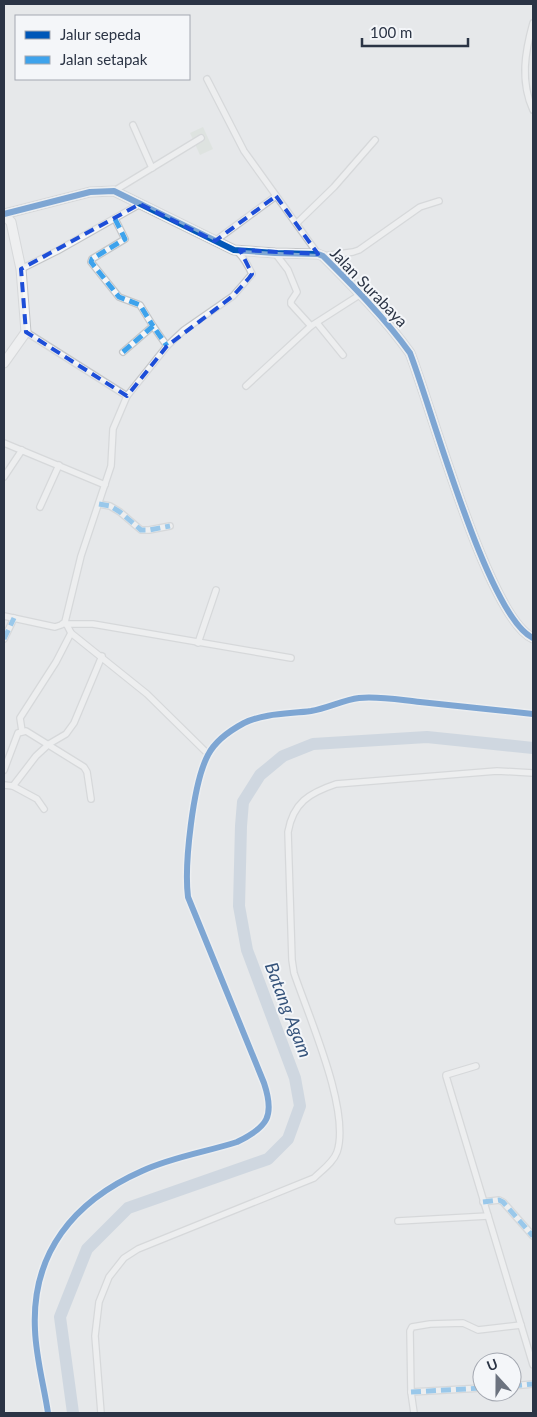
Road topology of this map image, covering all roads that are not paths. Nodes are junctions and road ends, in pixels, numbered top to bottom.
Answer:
1 (533, 23) edge
2 (207, 79) dead end
3 (533, 110) edge
4 (133, 125) dead end
5 (201, 138) dead end
6 (374, 140) dead end
7 (152, 168) junction
8 (114, 191) junction
9 (276, 196) junction
10 (439, 201) dead end
11 (140, 204) junction
12 (17, 211) junction
13 (4, 214) edge
14 (115, 219) junction
15 (11, 222) junction
16 (297, 223) junction
17 (215, 241) junction
18 (234, 250) junction
19 (275, 253) junction
20 (321, 255) junction
21 (21, 269) junction
22 (361, 294) junction
23 (314, 325) junction
24 (153, 326) junction
25 (26, 332) junction
26 (167, 346) junction
27 (123, 352) dead end
28 (343, 356) dead end
29 (4, 363) edge
30 (246, 386) dead end
31 (127, 396) junction
32 (4, 443) edge
33 (22, 450) junction
34 (59, 465) junction
35 (4, 477) edge
36 (105, 485) junction
37 (99, 504) junction
38 (40, 507) dead end
39 (170, 526) dead end
40 (216, 590) dead end
41 (4, 616) edge
42 (14, 618) junction
43 (66, 621) junction
44 (71, 633) junction
45 (533, 638) edge
46 (4, 639) edge
47 (198, 643) junction
48 (102, 656) junction
49 (290, 658) dead end
50 (533, 714) edge
51 (22, 731) junction
52 (49, 744) junction
53 (208, 754) junction
54 (4, 770) edge
55 (533, 773) edge
56 (4, 785) edge
57 (13, 786) junction
58 (91, 799) dead end
59 (44, 809) dead end
60 (476, 1066) dead end
61 (482, 1202) junction
62 (488, 1216) junction
63 (398, 1221) dead end
64 (533, 1236) edge
65 (521, 1325) junction
66 (533, 1365) edge
67 (472, 1389) edge
68 (410, 1392) junction
69 (48, 1413) edge
70 (101, 1413) edge
71 (414, 1413) edge

1 - 3 street
2 - 9 street
4 - 7 street
5 - 7 street
6 - 16 street
7 - 8 street
8 - 11 street, Jalan Surabaya
8 - 12 street, Jalan Surabaya
9 - 16 street
9 - 17 street
10 - 20 street
11 - 14 street
11 - 17 street, Jalan Surabaya
12 - 13 street, Jalan Surabaya
12 - 15 street
13 - 15 street
14 - 21 street
14 - 24 street
15 - 21 street
16 - 20 street
17 - 18 street, Jalan Surabaya
18 - 19 street, Jalan Surabaya
18 - 26 street
19 - 20 street, Jalan Surabaya
19 - 23 street
20 - 22 street, Jalan Surabaya
21 - 25 street
22 - 23 street
22 - 45 street, Jalan Surabaya
23 - 28 street
23 - 30 street
24 - 26 street
24 - 27 street
25 - 29 street
25 - 31 street
26 - 31 street
31 - 36 street
32 - 33 street
33 - 34 street
33 - 35 street
34 - 36 street
34 - 38 street
36 - 37 street
37 - 39 street
37 - 43 street
40 - 47 street
41 - 42 street
42 - 43 street
42 - 46 street
43 - 44 street
43 - 47 street
44 - 48 street
44 - 51 street
47 - 49 street
48 - 52 street
48 - 53 street
50 - 53 street
51 - 52 street
51 - 54 street
52 - 57 street
52 - 58 street
53 - 69 street
55 - 70 street
56 - 57 street
57 - 59 street
60 - 61 street
61 - 62 street
61 - 64 street
62 - 63 street
62 - 65 street
65 - 66 street
65 - 68 street
67 - 68 street
68 - 71 street

